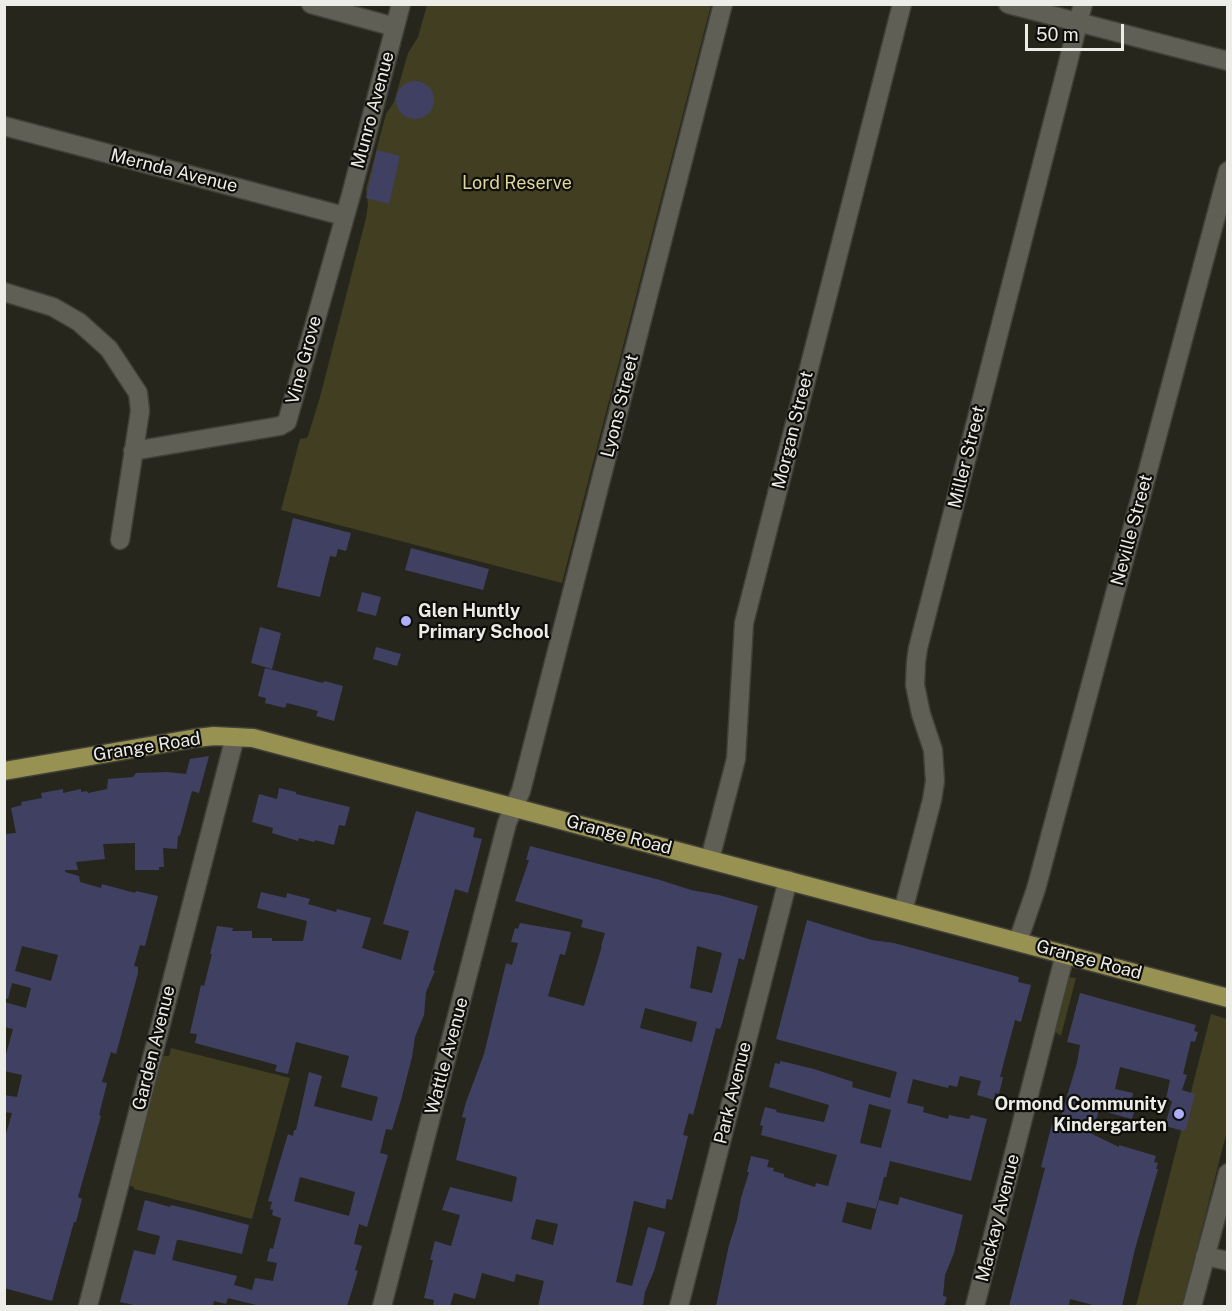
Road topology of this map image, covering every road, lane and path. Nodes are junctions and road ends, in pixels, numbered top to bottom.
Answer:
1 (311, 4) edge
2 (401, 4) edge
3 (723, 4) edge
4 (902, 4) edge
5 (1008, 4) edge
6 (1081, 13) edge
7 (395, 27) junction
8 (1227, 61) edge
9 (4, 126) edge
10 (1227, 171) edge
11 (344, 216) junction
12 (4, 292) edge
13 (133, 451) junction
14 (120, 540) dead end
15 (229, 737) junction
16 (4, 771) edge
17 (514, 807) junction
18 (710, 859) junction
19 (788, 880) junction
20 (903, 911) junction
21 (1022, 943) junction
22 (1065, 954) junction
23 (1227, 998) edge
24 (1227, 1173) edge
25 (1205, 1256) junction
26 (1227, 1261) edge
27 (88, 1306) edge
28 (382, 1306) edge
29 (679, 1306) edge
30 (975, 1306) edge
31 (1192, 1306) edge

1 - 7 street
2 - 7 street, Munro Avenue
3 - 17 street, Lyons Street
4 - 18 street, Morgan Street
5 - 6 street
6 - 8 street
6 - 20 street, Miller Street
7 - 11 street, Munro Avenue
9 - 11 street, Mernda Avenue
10 - 21 street, Neville Street
11 - 13 street, Vine Grove
12 - 13 street
13 - 14 street
15 - 16 main road, Grange Road
15 - 17 main road, Grange Road
15 - 27 street, Garden Avenue
17 - 18 main road, Grange Road
17 - 28 street, Wattle Avenue
18 - 19 main road, Grange Road
19 - 20 main road, Grange Road
19 - 29 street, Park Avenue
20 - 21 main road, Grange Road
21 - 22 main road, Grange Road
22 - 23 main road, Grange Road
22 - 30 street, Mackay Avenue
24 - 25 street
25 - 26 street
25 - 31 street

